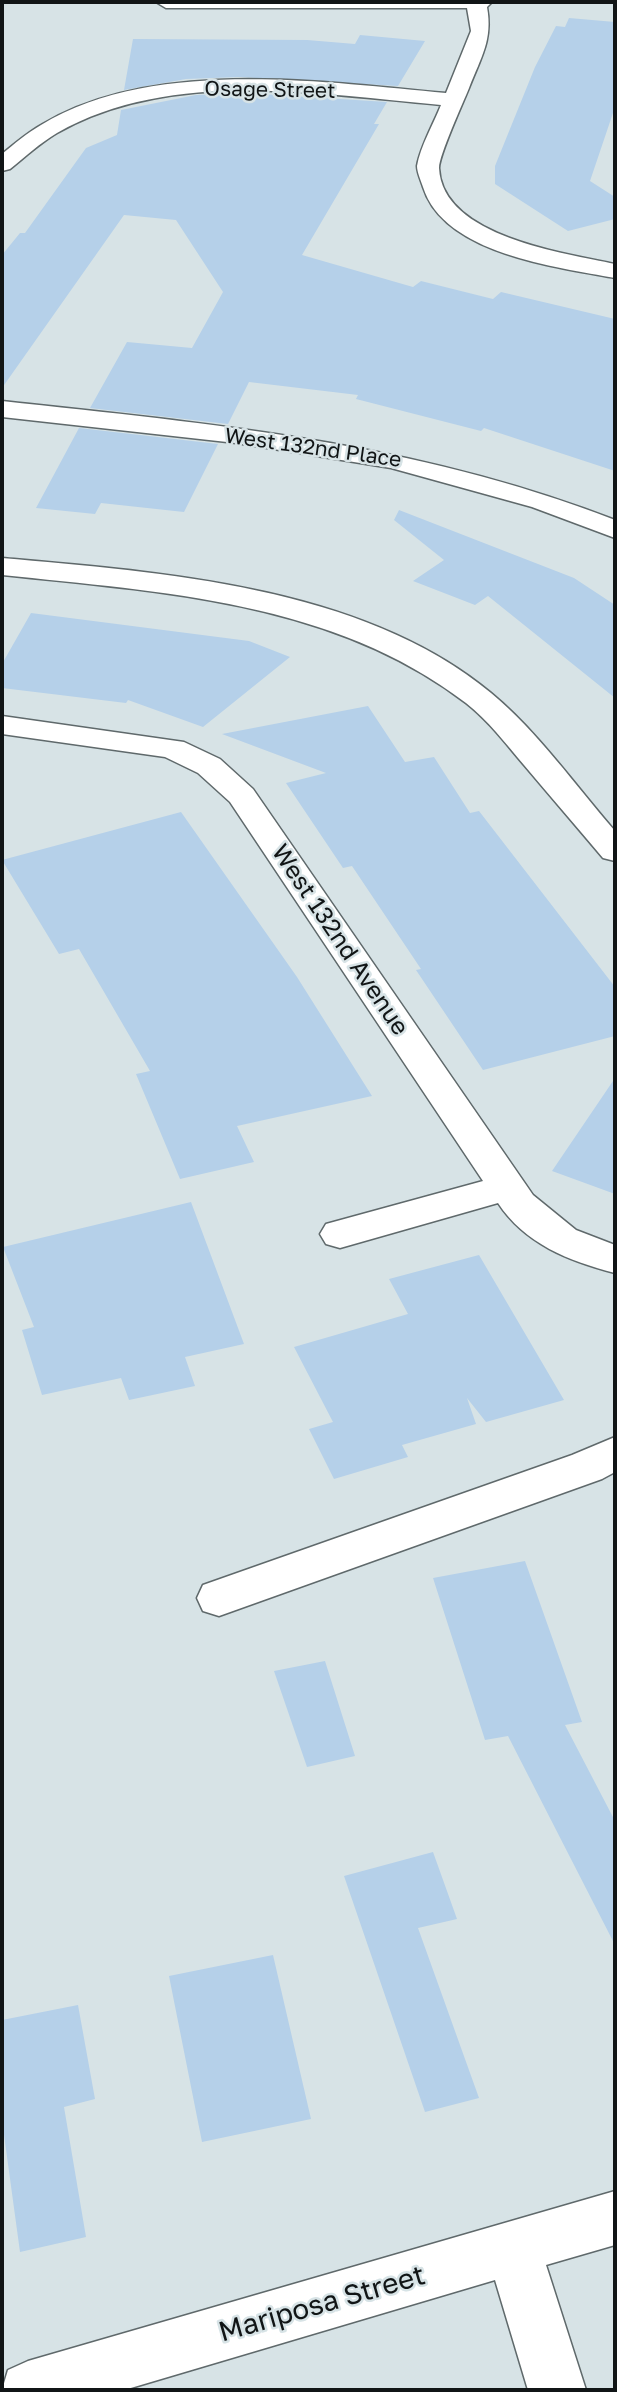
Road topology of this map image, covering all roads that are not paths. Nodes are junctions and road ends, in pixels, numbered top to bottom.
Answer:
1 (166, 2) edge
2 (185, 2) edge
3 (476, 2) edge
4 (482, 2) edge
5 (453, 100) junction
6 (2, 164) edge
7 (615, 271) edge
8 (2, 409) edge
9 (615, 530) edge
10 (2, 566) edge
11 (2, 725) edge
12 (615, 851) edge
13 (507, 1187) junction
14 (340, 1234) dead end
15 (615, 1259) edge
16 (615, 1453) edge
17 (219, 1598) dead end
18 (615, 2218) edge
19 (514, 2250) junction
20 (28, 2390) edge
21 (557, 2390) edge

1 - 2 street
2 - 3 street
3 - 4 street
3 - 5 street
5 - 6 street, Osage Street
5 - 7 street
8 - 9 street, West 132nd Place
10 - 12 street
11 - 13 street, West 132nd Avenue
13 - 14 street
13 - 15 street, West 132nd Avenue
16 - 17 street
18 - 19 street, Mariposa Street
19 - 20 street, Mariposa Street
19 - 21 street

